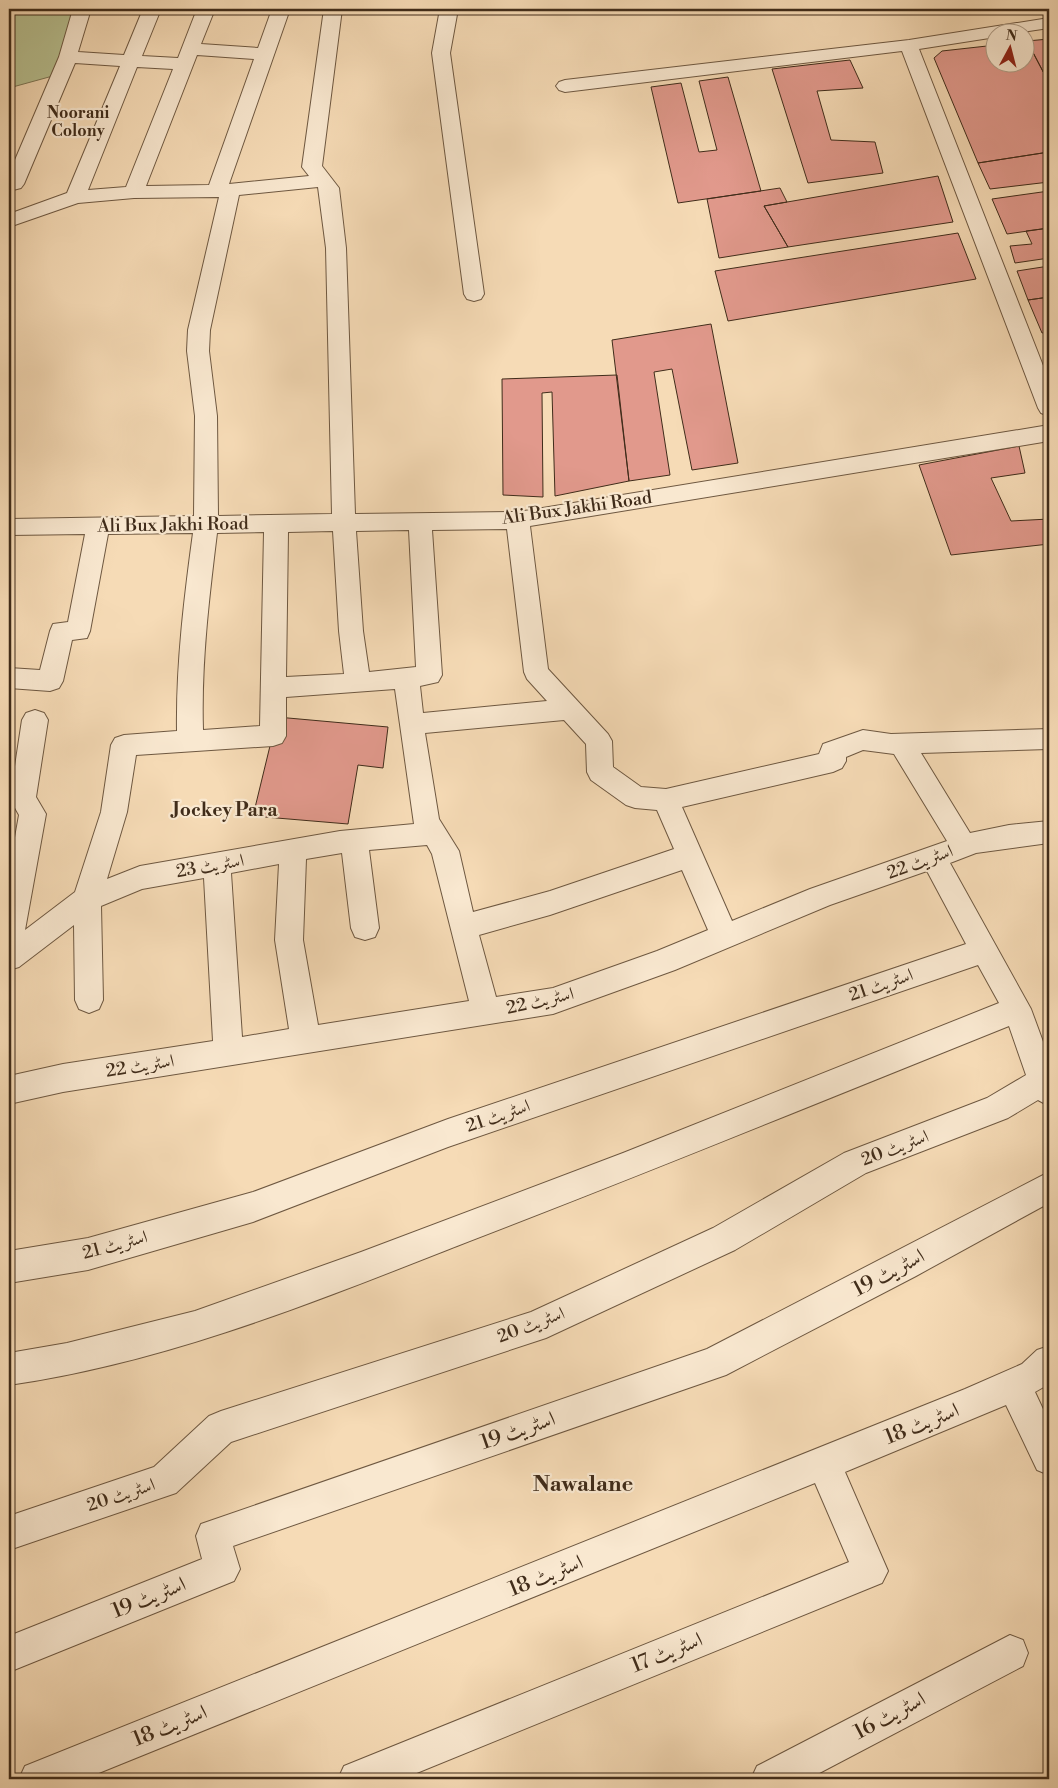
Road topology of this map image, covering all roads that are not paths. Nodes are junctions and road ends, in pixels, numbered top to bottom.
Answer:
1 (82, 9) edge
2 (152, 9) edge
3 (206, 9) edge
4 (281, 9) edge
5 (333, 9) edge
6 (449, 9) edge
7 (1049, 23) edge
8 (909, 45) junction
9 (264, 54) junction
10 (188, 56) junction
11 (68, 57) junction
12 (131, 61) junction
13 (564, 86) dead end
14 (324, 181) junction
15 (9, 185) edge
16 (223, 191) junction
17 (134, 192) junction
18 (75, 197) junction
19 (9, 221) edge
20 (474, 294) dead end
21 (1049, 408) edge
22 (1049, 433) edge
23 (518, 520) junction
24 (420, 521) junction
25 (344, 522) junction
26 (276, 523) junction
27 (206, 524) junction
28 (98, 526) junction
29 (9, 528) edge
30 (406, 677) junction
31 (9, 678) edge
32 (358, 683) junction
33 (274, 688) junction
34 (569, 709) junction
35 (35, 720) dead end
36 (411, 724) junction
37 (190, 740) junction
38 (1049, 740) edge
39 (901, 744) junction
40 (666, 800) junction
41 (19, 808) edge
42 (1049, 832) edge
43 (433, 833) junction
44 (354, 841) junction
45 (964, 846) junction
46 (293, 851) junction
47 (689, 856) junction
48 (933, 857) junction
49 (218, 864) junction
50 (87, 899) junction
51 (463, 927) junction
52 (365, 928) dead end
53 (725, 937) junction
54 (9, 942) edge
55 (984, 950) junction
56 (9, 958) edge
57 (89, 1000) dead end
58 (1017, 1009) junction
59 (486, 1012) junction
60 (306, 1041) junction
61 (228, 1052) junction
62 (1046, 1086) edge
63 (9, 1090) edge
64 (1049, 1187) edge
65 (9, 1267) edge
66 (1049, 1362) edge
67 (9, 1369) edge
68 (1014, 1385) junction
69 (1049, 1458) edge
70 (824, 1464) junction
71 (9, 1533) edge
72 (1010, 1653) dead end
73 (9, 1654) edge
74 (38, 1779) edge
75 (357, 1779) edge
76 (770, 1779) edge

1 - 11 street
2 - 12 street
3 - 10 street
4 - 9 street
5 - 14 street
6 - 20 street
7 - 8 street
8 - 13 street
8 - 21 street
9 - 10 street
9 - 16 street
10 - 12 street
10 - 17 street
11 - 12 street
11 - 15 street
12 - 18 street
14 - 16 street
14 - 25 street
16 - 17 street
16 - 27 street
17 - 18 street
18 - 19 street
22 - 23 street, Ali Bux Jakhi Road
23 - 24 street, Ali Bux Jakhi Road
23 - 34 street
24 - 25 street, Ali Bux Jakhi Road
24 - 30 street
25 - 26 street, Ali Bux Jakhi Road
25 - 32 street
26 - 27 street, Ali Bux Jakhi Road
26 - 33 street
27 - 28 street, Ali Bux Jakhi Road
27 - 37 street
28 - 29 street, Ali Bux Jakhi Road
28 - 31 street
30 - 32 street
30 - 36 street
32 - 33 street
33 - 37 street
34 - 36 street
34 - 40 street
35 - 41 street
36 - 43 street
37 - 50 street
38 - 39 street
39 - 40 street
39 - 45 street
40 - 47 street
41 - 54 street
42 - 45 street, اسٹریٹ 22
43 - 44 street, اسٹریٹ 23
43 - 51 street
44 - 46 street, اسٹریٹ 23
44 - 52 street
45 - 48 street, اسٹریٹ 22
46 - 49 street, اسٹریٹ 23
46 - 60 street
47 - 51 street
47 - 53 street
48 - 53 street, اسٹریٹ 22
48 - 55 street
49 - 50 street, اسٹریٹ 23
49 - 61 street
50 - 56 street, اسٹریٹ 23
50 - 57 street
51 - 59 street
53 - 59 street, اسٹریٹ 22
55 - 58 street
55 - 65 street, اسٹریٹ 21
58 - 62 street
58 - 67 street
59 - 60 street, اسٹریٹ 22
60 - 61 street, اسٹریٹ 22
61 - 63 street, اسٹریٹ 22
62 - 71 street, اسٹریٹ 20
64 - 73 street, اسٹریٹ 19
66 - 68 street, اسٹریٹ 18
68 - 69 street
68 - 70 street, اسٹریٹ 18
70 - 74 street, اسٹریٹ 18
70 - 75 street, اسٹریٹ 17
72 - 76 street, اسٹریٹ 16

